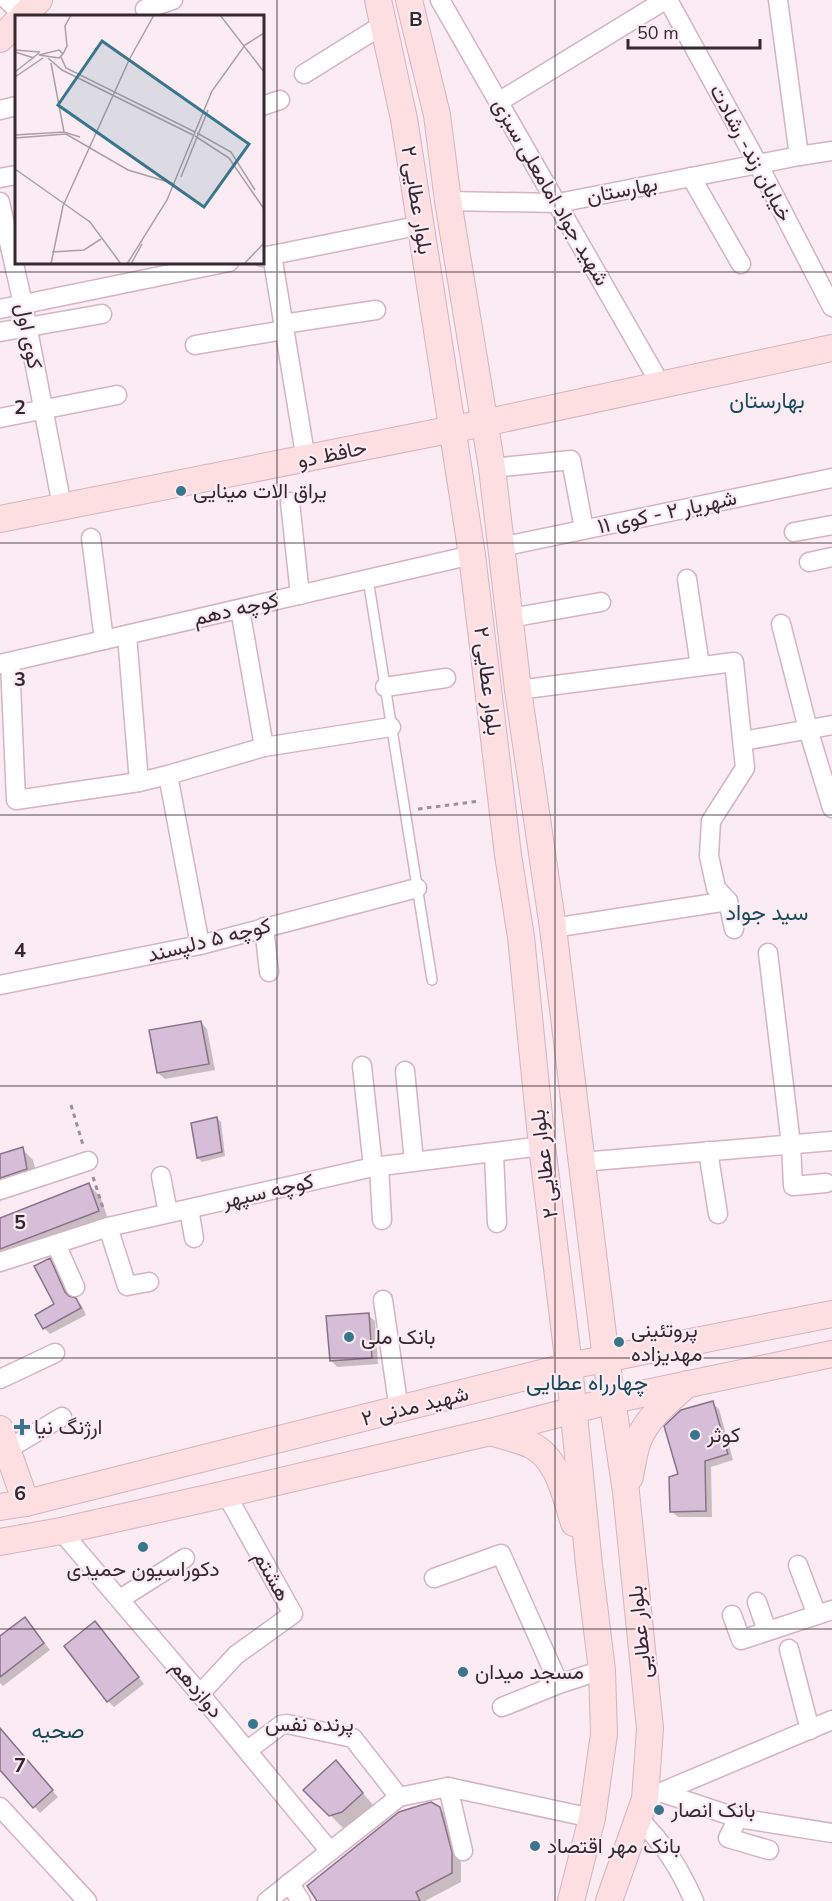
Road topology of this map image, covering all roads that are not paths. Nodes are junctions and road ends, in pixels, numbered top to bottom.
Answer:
1 (7, 0) edge
2 (39, 0) edge
3 (173, 0) edge
4 (409, 0) edge
5 (440, 0) edge
6 (666, 0) edge
7 (778, 0) edge
8 (145, 9) edge
9 (381, 12) edge
10 (22, 15) edge
11 (24, 15) edge
12 (15, 24) edge
13 (0, 39) edge
14 (304, 74) dead end
15 (500, 101) junction
16 (15, 106) edge
17 (0, 110) edge
18 (437, 115) junction
19 (404, 119) junction
20 (832, 151) edge
21 (799, 156) junction
22 (758, 164) junction
23 (15, 175) edge
24 (691, 177) junction
25 (0, 178) edge
26 (448, 201) junction
27 (0, 202) edge
28 (558, 203) junction
29 (422, 225) junction
30 (8, 236) edge
31 (267, 256) edge
32 (218, 264) edge
33 (741, 264) dead end
34 (23, 304) junction
35 (832, 307) edge
36 (0, 309) edge
37 (376, 310) dead end
38 (102, 314) dead end
39 (27, 327) junction
40 (284, 327) junction
41 (0, 332) edge
42 (195, 345) dead end
43 (832, 348) edge
44 (661, 385) junction
45 (117, 395) dead end
46 (44, 409) junction
47 (0, 418) edge
48 (484, 423) junction
49 (451, 429) junction
50 (412, 437) junction
51 (306, 460) junction
52 (493, 478) junction
53 (832, 478) edge
54 (461, 480) junction
55 (290, 502) dead end
56 (62, 506) junction
57 (0, 519) edge
58 (832, 525) edge
59 (584, 529) junction
60 (794, 532) dead end
61 (91, 538) dead end
62 (501, 547) junction
63 (472, 555) junction
64 (832, 557) edge
65 (808, 562) dead end
66 (368, 579) junction
67 (687, 579) dead end
68 (300, 595) junction
69 (601, 602) dead end
70 (240, 609) junction
71 (510, 618) junction
72 (781, 624) dead end
73 (127, 634) junction
74 (104, 640) junction
75 (5, 663) edge
76 (700, 666) junction
77 (446, 678) dead end
78 (385, 687) junction
79 (518, 690) junction
80 (832, 725) edge
81 (391, 727) junction
82 (808, 729) junction
83 (743, 741) junction
84 (264, 747) junction
85 (168, 775) junction
86 (139, 782) junction
87 (832, 808) edge
88 (417, 888) junction
89 (728, 901) junction
90 (264, 927) junction
91 (553, 928) junction
92 (734, 929) dead end
93 (521, 937) junction
94 (200, 945) junction
95 (768, 954) dead end
96 (269, 972) dead end
97 (432, 980) dead end
98 (0, 985) edge
99 (362, 1066) dead end
100 (405, 1071) dead end
101 (832, 1141) edge
102 (791, 1144) junction
103 (542, 1146) junction
104 (708, 1151) junction
105 (494, 1153) junction
106 (88, 1161) dead end
107 (414, 1161) junction
108 (581, 1162) junction
109 (376, 1167) junction
110 (161, 1176) dead end
111 (826, 1183) dead end
112 (0, 1190) edge
113 (189, 1209) junction
114 (168, 1213) junction
115 (718, 1214) dead end
116 (382, 1220) dead end
117 (496, 1222) dead end
118 (108, 1227) junction
119 (194, 1239) dead end
120 (56, 1244) junction
121 (0, 1262) edge
122 (149, 1282) dead end
123 (75, 1287) dead end
124 (383, 1300) dead end
125 (832, 1314) edge
126 (55, 1353) dead end
127 (832, 1354) edge
128 (606, 1359) junction
129 (569, 1366) junction
130 (0, 1378) edge
131 (687, 1384) junction
132 (613, 1400) junction
133 (573, 1409) junction
134 (399, 1410) junction
135 (62, 1417) dead end
136 (490, 1432) junction
137 (4, 1439) edge
138 (626, 1492) junction
139 (226, 1494) junction
140 (26, 1503) junction
141 (0, 1507) edge
142 (61, 1531) junction
143 (0, 1542) edge
144 (185, 1558) dead end
145 (589, 1565) junction
146 (798, 1565) dead end
147 (434, 1578) dead end
148 (120, 1599) junction
149 (757, 1602) dead end
150 (824, 1613) edge
151 (732, 1615) dead end
152 (768, 1631) junction
153 (789, 1649) dead end
154 (602, 1670) junction
155 (559, 1684) junction
156 (200, 1694) junction
157 (502, 1707) dead end
158 (832, 1720) edge
159 (810, 1730) junction
160 (248, 1750) junction
161 (448, 1787) junction
162 (399, 1797) junction
163 (648, 1804) junction
164 (0, 1807) edge
165 (592, 1818) junction
166 (738, 1818) junction
167 (832, 1833) edge
168 (330, 1850) junction
169 (769, 1850) dead end
170 (462, 1851) dead end
171 (289, 1883) junction
172 (87, 1901) edge
173 (267, 1901) edge
174 (301, 1901) edge
175 (571, 1901) edge
176 (609, 1901) edge
177 (694, 1901) edge

1 - 10 street
2 - 11 street
3 - 8 street
4 - 18 street, بلوار عطایی ۲
5 - 15 street, شهید جواد امامعلی سبزی
6 - 15 street
6 - 22 street, خیابان زند- رشادت
7 - 21 street
9 - 14 street
9 - 19 street, بلوار عطایی ۲
12 - 13 street
15 - 28 street, شهید جواد امامعلی سبزی
16 - 17 street
18 - 19 street
18 - 26 street, بلوار عطایی ۲
19 - 29 street, بلوار عطایی ۲
20 - 21 street, بهارستان
21 - 22 street, بهارستان
22 - 24 street, بهارستان
22 - 35 street, خیابان زند- رشادت
23 - 25 street
24 - 28 street, بهارستان
24 - 33 street
26 - 28 street, بهارستان
26 - 48 street, بلوار عطایی ۲
27 - 30 street, کوی اول
28 - 44 street, شهید جواد امامعلی سبزی
29 - 31 street
29 - 49 street, بلوار عطایی ۲
30 - 34 street, کوی اول
31 - 40 street
32 - 34 street
34 - 36 street
34 - 39 street, کوی اول
37 - 40 street
38 - 39 street
39 - 41 street
39 - 46 street, کوی اول
40 - 42 street
40 - 51 street
43 - 44 street
44 - 48 street
45 - 46 street
46 - 47 street
46 - 56 street, کوی اول
48 - 49 street, حافظ دو
48 - 52 street, بلوار عطایی ۲
49 - 50 street, حافظ دو
49 - 54 street, بلوار عطایی ۲
50 - 51 street, حافظ دو
50 - 54 street
51 - 56 street, حافظ دو
52 - 54 street
52 - 59 street
52 - 62 street, بلوار عطایی ۲
53 - 59 street, شهریار ۲ - کوی ۱۱
54 - 63 street, بلوار عطایی ۲
55 - 68 street
56 - 57 street, حافظ دو
58 - 60 street
59 - 62 street, شهریار ۲ - کوی ۱۱
61 - 74 street
62 - 71 street, بلوار عطایی ۲
63 - 66 street, کوچه دهم
63 - 93 street, بلوار عطایی ۲
64 - 65 street
66 - 68 street, کوچه دهم
66 - 78 lane
67 - 76 street
68 - 70 street, کوچه دهم
69 - 71 street
70 - 73 street, کوچه دهم
70 - 84 street
71 - 79 street, بلوار عطایی ۲
72 - 82 street
73 - 74 street, کوچه دهم
73 - 86 street
74 - 75 street, کوچه دهم
75 - 86 street
76 - 79 street
76 - 83 street
77 - 78 street
78 - 81 lane
79 - 91 street, بلوار عطایی ۲
80 - 82 street
81 - 84 street
81 - 88 lane
82 - 83 street
82 - 87 street
83 - 89 street
84 - 85 street
85 - 86 street
85 - 94 street
88 - 90 street, کوچه ۵ دلپسند
88 - 97 lane
89 - 91 street
89 - 92 street
90 - 94 street, کوچه ۵ دلپسند
90 - 96 street
91 - 93 street
91 - 108 street, بلوار عطایی ۲
93 - 103 street, بلوار عطایی ۲
94 - 98 street, کوچه ۵ دلپسند
95 - 102 street
99 - 109 street
100 - 107 street
101 - 102 street
102 - 104 street
102 - 111 street
103 - 105 street, کوچه سپهر
103 - 129 street, بلوار عطایی ۲
104 - 108 street
104 - 115 street
105 - 107 street, کوچه سپهر
105 - 117 street
106 - 112 street
107 - 109 street, کوچه سپهر
108 - 128 street, بلوار عطایی ۲
109 - 113 street, کوچه سپهر
109 - 116 street
110 - 114 street
113 - 114 street, کوچه سپهر
113 - 119 street
114 - 118 street, کوچه سپهر
118 - 120 street, کوچه سپهر
118 - 122 street
120 - 121 street, کوچه سپهر
120 - 123 street
124 - 134 street
125 - 128 street, شهید مدنی ۲
126 - 130 street
127 - 131 street, شهید مدنی ۲
128 - 129 street, شهید مدنی ۲
128 - 132 street, بلوار عطایی
129 - 133 street, بلوار عطایی ۲
129 - 134 street, شهید مدنی ۲
131 - 132 street, شهید مدنی ۲
131 - 138 street
132 - 133 street, شهید مدنی ۲
132 - 138 street, بلوار عطایی
133 - 136 street, شهید مدنی ۲
133 - 145 street, بلوار عطایی
134 - 140 street, شهید مدنی ۲
135 - 137 street
136 - 139 street, شهید مدنی ۲
136 - 145 street
137 - 140 street
138 - 163 street, بلوار عطایی
139 - 142 street, شهید مدنی ۲
139 - 156 street, هشتم
140 - 141 street, شهید مدنی ۲
142 - 143 street, شهید مدنی ۲
142 - 148 street, دوازدهم
144 - 148 street
145 - 154 street, بلوار عطایی
146 - 150 street
147 - 155 street
148 - 156 street, دوازدهم
149 - 152 street
150 - 152 street
151 - 152 street
153 - 159 street
154 - 155 street
154 - 165 street, بلوار عطایی
155 - 157 street
156 - 160 street, دوازدهم
158 - 159 street
159 - 163 street
160 - 162 street
160 - 168 street, دوازدهم
161 - 162 street
161 - 165 street
161 - 170 street
162 - 168 street
163 - 166 street
163 - 176 street, بلوار عطایی
163 - 177 street
164 - 172 street
165 - 175 street, بلوار عطایی
166 - 167 street
166 - 169 street
168 - 171 street
171 - 173 street
171 - 174 street

